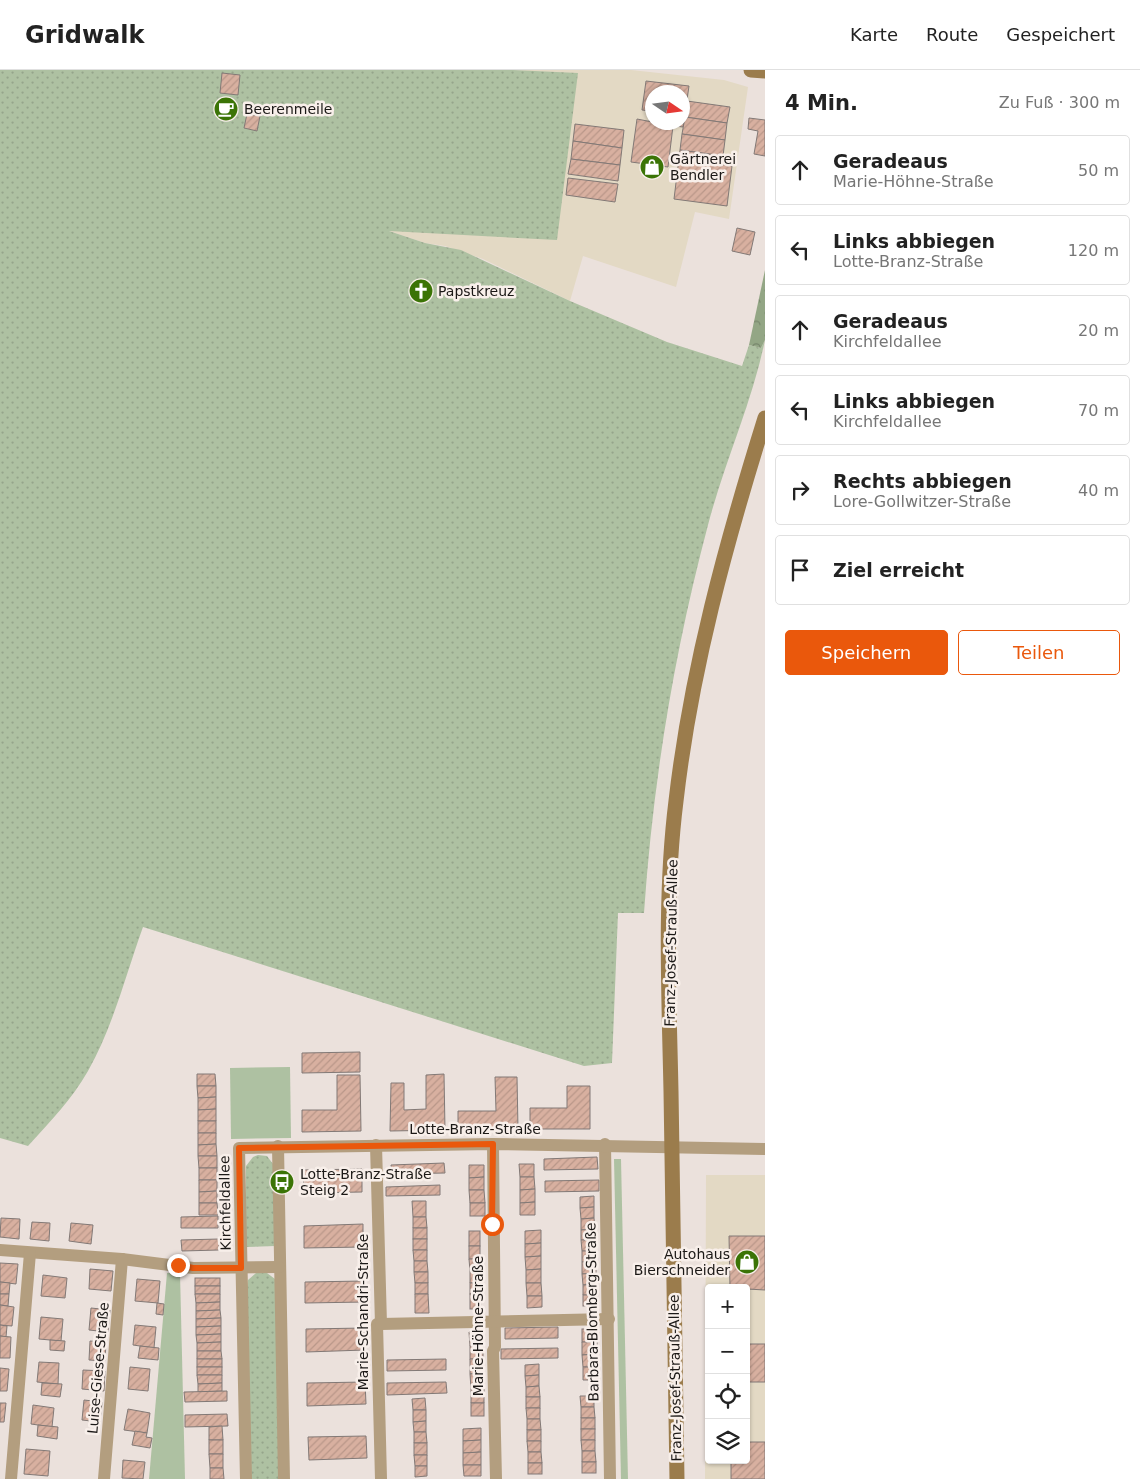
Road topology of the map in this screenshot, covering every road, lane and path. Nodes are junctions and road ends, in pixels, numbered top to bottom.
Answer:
1 (751, 70) edge
2 (765, 71) edge
3 (765, 418) edge
4 (493, 1144) junction
5 (605, 1144) junction
6 (278, 1146) junction
7 (376, 1146) junction
8 (672, 1146) junction
9 (765, 1149) edge
10 (0, 1250) edge
11 (30, 1252) junction
12 (122, 1259) junction
13 (279, 1267) junction
14 (241, 1268) junction
15 (609, 1319) junction
16 (495, 1322) junction
17 (381, 1324) junction
18 (11, 1479) edge
19 (104, 1479) edge
20 (246, 1479) edge
21 (284, 1479) edge
22 (381, 1479) edge
23 (496, 1479) edge
24 (610, 1479) edge
25 (677, 1479) edge

1 - 2 street
3 - 8 street, Franz-Josef-Strauß-Allee
4 - 5 street, Lotte-Branz-Straße
4 - 7 street, Lotte-Branz-Straße
4 - 16 street, Marie-Höhne-Straße
5 - 8 street, Lotte-Branz-Straße
5 - 15 street, Barbara-Blomberg-Straße
6 - 7 street, Lotte-Branz-Straße
6 - 13 street
6 - 14 street, Kirchfeldallee
7 - 17 street, Marie-Schandri-Straße
8 - 9 street, Lotte-Branz-Straße
8 - 25 street, Franz-Josef-Strauß-Allee
10 - 11 street
11 - 12 street
11 - 18 street
12 - 14 street
12 - 19 street, Luise-Giese-Straße
13 - 14 street, Kirchfeldallee
13 - 21 street
14 - 20 street, Kirchfeldallee
15 - 16 street
15 - 24 street, Barbara-Blomberg-Straße
16 - 17 street
16 - 23 street, Marie-Höhne-Straße
17 - 22 street, Marie-Schandri-Straße

